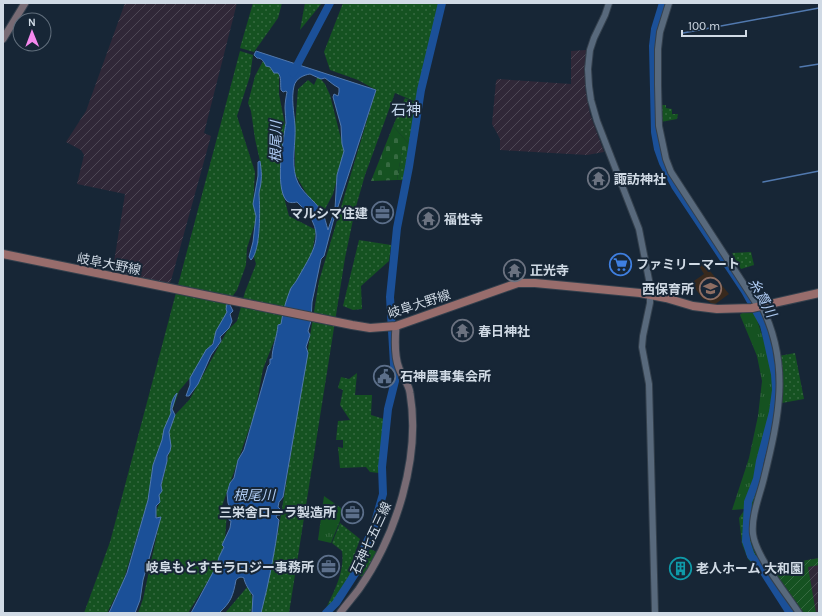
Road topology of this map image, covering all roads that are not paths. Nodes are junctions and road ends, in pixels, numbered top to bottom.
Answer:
1 (25, 3) edge
2 (609, 3) edge
3 (669, 3) edge
4 (3, 39) edge
5 (3, 254) edge
6 (819, 293) edge
7 (651, 295) junction
8 (759, 306) junction
9 (393, 326) junction
10 (340, 613) edge
11 (655, 613) edge
12 (799, 613) edge

1 - 4 main road
2 - 7 street
3 - 8 street
5 - 9 main road, 岐阜大野線
6 - 8 main road, 岐阜大野線
7 - 8 main road, 岐阜大野線
7 - 9 main road, 岐阜大野線
7 - 11 street
8 - 12 street
9 - 10 main road, 石神七五三線

